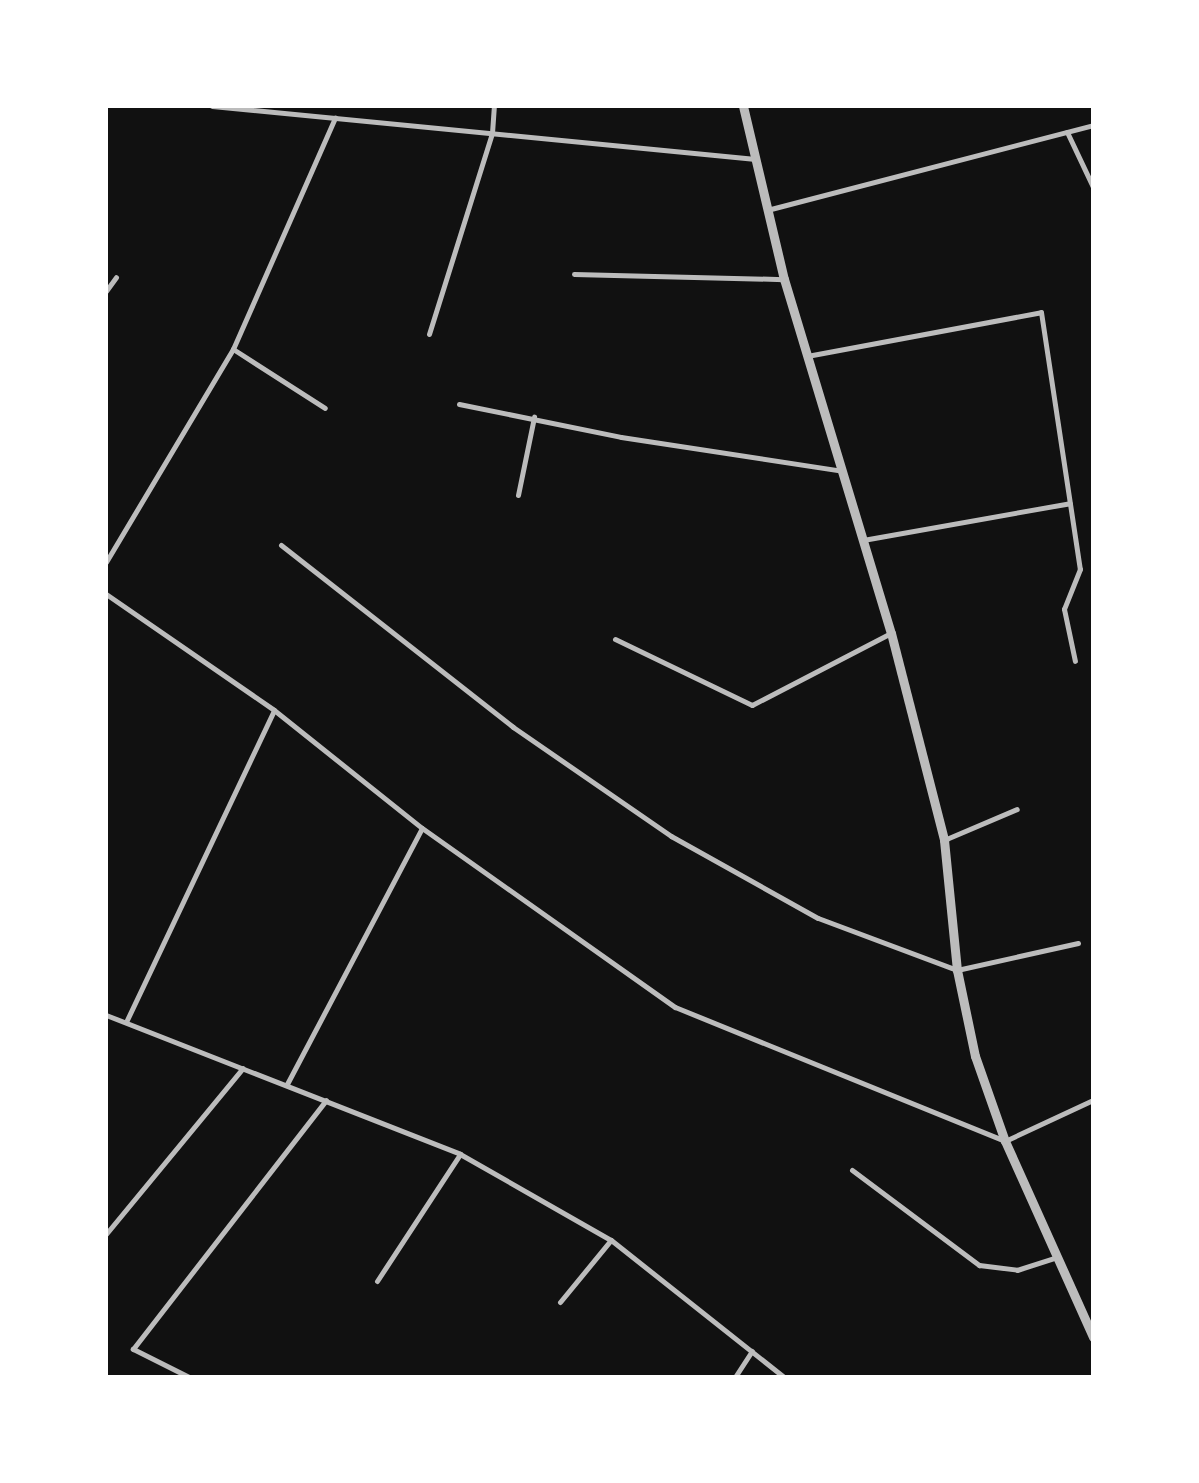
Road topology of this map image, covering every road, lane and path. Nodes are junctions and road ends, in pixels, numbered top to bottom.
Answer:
1 (212, 106) edge
2 (494, 106) edge
3 (743, 106) edge
4 (255, 108) edge
5 (335, 118) junction
6 (1093, 125) edge
7 (1067, 132) junction
8 (492, 133) junction
9 (755, 159) junction
10 (1093, 187) edge
11 (767, 210) junction
12 (574, 274) dead end
13 (116, 278) dead end
14 (784, 279) junction
15 (106, 292) edge
16 (428, 334) dead end
17 (233, 348) junction
18 (807, 356) junction
19 (459, 404) dead end
20 (325, 408) dead end
21 (534, 417) junction
22 (842, 471) junction
23 (518, 494) dead end
24 (1070, 503) junction
25 (863, 540) junction
26 (281, 545) dead end
27 (106, 562) edge
28 (106, 594) edge
29 (891, 633) junction
30 (615, 639) dead end
31 (1075, 661) dead end
32 (274, 710) junction
33 (1017, 809) dead end
34 (422, 828) junction
35 (944, 840) junction
36 (1078, 943) dead end
37 (957, 970) junction
38 (106, 1015) edge
39 (126, 1022) junction
40 (243, 1068) junction
41 (287, 1084) junction
42 (326, 1100) junction
43 (1093, 1100) edge
44 (1005, 1141) junction
45 (460, 1154) junction
46 (852, 1170) dead end
47 (106, 1234) edge
48 (611, 1240) junction
49 (1058, 1257) junction
50 (378, 1281) dead end
51 (560, 1302) dead end
52 (1093, 1337) edge
53 (752, 1351) junction
54 (189, 1377) edge
55 (735, 1377) edge
56 (784, 1377) edge

1 - 4 street
2 - 8 street
3 - 9 street
4 - 5 street
5 - 8 street
5 - 17 street
6 - 7 street
7 - 10 street
7 - 11 street
8 - 9 street
8 - 16 street
9 - 11 street
11 - 14 street
12 - 14 street
13 - 15 street
14 - 18 street
17 - 20 street
17 - 27 street
18 - 22 street
18 - 24 street
19 - 21 street
21 - 22 street
21 - 23 street
22 - 25 street
24 - 25 street
24 - 31 street
25 - 29 street
26 - 37 street
28 - 32 street
29 - 30 street
29 - 35 street
32 - 34 street
32 - 39 street
33 - 35 street
34 - 41 street
34 - 44 street
35 - 37 street
36 - 37 street
37 - 44 street
38 - 39 street
39 - 40 street
40 - 41 street
40 - 47 street
41 - 42 street
42 - 45 street
42 - 54 street
43 - 44 street
44 - 49 street
45 - 48 street
45 - 50 street
46 - 49 street
48 - 51 street
48 - 53 street
49 - 52 street
53 - 55 street
53 - 56 street

